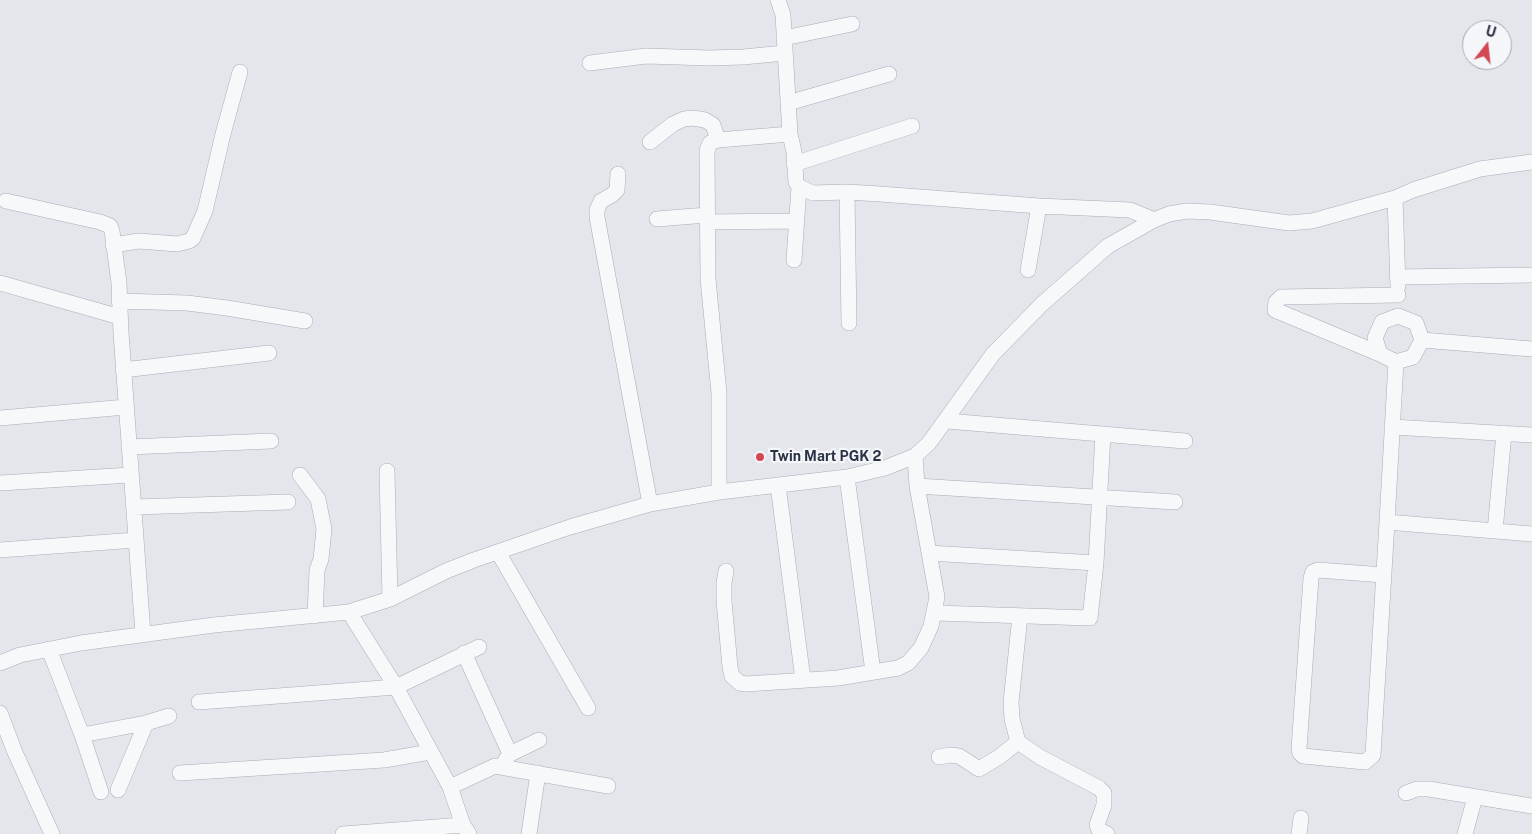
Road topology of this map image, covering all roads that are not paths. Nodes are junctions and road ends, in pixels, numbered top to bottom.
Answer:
1 (778, 0) edge
2 (852, 24) dead end
3 (785, 46) junction
4 (590, 63) dead end
5 (240, 72) dead end
6 (889, 74) dead end
7 (788, 103) junction
8 (912, 126) dead end
9 (790, 134) junction
10 (718, 140) junction
11 (650, 142) dead end
12 (1532, 162) edge
13 (794, 164) junction
14 (618, 174) dead end
15 (799, 187) junction
16 (847, 192) junction
17 (1395, 198) junction
18 (6, 201) dead end
19 (1039, 206) junction
20 (707, 218) junction
21 (657, 219) dead end
22 (1154, 220) junction
23 (796, 221) junction
24 (113, 245) junction
25 (794, 260) dead end
26 (1028, 270) dead end
27 (1532, 276) edge
28 (1397, 277) junction
29 (0, 284) edge
30 (1398, 295) junction
31 (119, 301) junction
32 (1398, 316) junction
33 (120, 317) junction
34 (305, 321) dead end
35 (849, 323) dead end
36 (1422, 340) junction
37 (1532, 349) edge
38 (269, 353) dead end
39 (1380, 354) junction
40 (1396, 362) junction
41 (124, 370) junction
42 (126, 407) junction
43 (0, 418) edge
44 (947, 421) junction
45 (1392, 427) junction
46 (1504, 433) junction
47 (1103, 434) junction
48 (1532, 435) edge
49 (271, 441) dead end
50 (1185, 441) dead end
51 (129, 447) junction
52 (915, 456) junction
53 (387, 471) dead end
54 (131, 475) junction
55 (300, 475) dead end
56 (848, 477) junction
57 (0, 483) edge
58 (778, 485) junction
59 (918, 486) junction
60 (719, 492) junction
61 (1100, 497) junction
62 (288, 502) dead end
63 (1175, 502) dead end
64 (650, 504) junction
65 (134, 507) junction
66 (1387, 522) junction
67 (1495, 531) junction
68 (1532, 534) edge
69 (136, 540) junction
70 (0, 550) edge
71 (498, 552) junction
72 (929, 552) junction
73 (1096, 563) junction
74 (726, 571) dead end
75 (1384, 575) junction
76 (390, 599) junction
77 (349, 612) junction
78 (935, 613) junction
79 (316, 616) junction
80 (1020, 616) junction
81 (143, 634) junction
82 (479, 647) dead end
83 (49, 648) junction
84 (464, 653) junction
85 (0, 663) edge
86 (873, 672) junction
87 (803, 680) junction
88 (396, 686) junction
89 (198, 702) dead end
90 (588, 708) dead end
91 (0, 712) edge
92 (169, 716) dead end
93 (146, 723) junction
94 (82, 735) junction
95 (539, 740) dead end
96 (1018, 742) junction
97 (430, 752) junction
98 (939, 757) dead end
99 (506, 760) junction
100 (180, 773) dead end
101 (538, 773) junction
102 (608, 786) dead end
103 (450, 787) junction
104 (118, 790) dead end
105 (101, 792) dead end
106 (1406, 793) dead end
107 (1475, 797) junction
108 (1532, 806) edge
109 (1301, 818) dead end
110 (466, 829) edge
111 (398, 832) edge
112 (52, 834) edge
113 (343, 834) edge
114 (529, 834) edge
115 (1107, 834) edge
116 (1299, 834) edge
117 (1465, 834) edge

1 - 3 street
2 - 3 street
3 - 4 street
3 - 7 street
5 - 24 street
6 - 7 street
7 - 9 street
8 - 13 street
9 - 10 street
9 - 13 street
10 - 11 street
10 - 20 street
12 - 17 street
13 - 15 street
14 - 64 street
15 - 16 street
15 - 23 street
16 - 19 street
16 - 35 street
17 - 22 street
17 - 28 street
18 - 24 street
19 - 22 street
19 - 26 street
20 - 21 street
20 - 23 street
20 - 60 street
22 - 44 street
23 - 25 street
24 - 31 street
27 - 28 street
28 - 30 street
29 - 33 street
30 - 32 street
30 - 39 street
31 - 33 street
31 - 34 street
32 - 36 street
32 - 39 street
33 - 41 street
36 - 37 street
36 - 40 street
38 - 41 street
39 - 40 street
40 - 45 street
41 - 42 street
42 - 43 street
42 - 51 street
44 - 47 street
44 - 52 street
45 - 46 street
45 - 66 street
46 - 48 street
46 - 67 street
47 - 50 street
47 - 61 street
49 - 51 street
51 - 54 street
52 - 56 street
52 - 59 street
53 - 76 street
54 - 57 street
54 - 65 street
55 - 79 street
56 - 58 street
56 - 86 street
58 - 60 street
58 - 87 street
59 - 61 street
59 - 72 street
60 - 64 street
61 - 63 street
61 - 73 street
62 - 65 street
64 - 71 street
65 - 69 street
66 - 67 street
66 - 75 street
67 - 68 street
69 - 70 street
69 - 81 street
71 - 76 street
71 - 90 street
72 - 73 street
72 - 78 street
73 - 80 street
74 - 87 street
75 - 75 street
76 - 77 street
77 - 79 street
77 - 88 street
78 - 80 street
78 - 86 street
79 - 81 street
80 - 96 street
81 - 83 street
82 - 84 street
83 - 85 street
83 - 94 street
84 - 88 street
84 - 99 street
86 - 87 street
88 - 89 street
88 - 97 street
91 - 112 street
92 - 93 street
93 - 94 street
93 - 104 street
94 - 105 street
95 - 99 street
96 - 98 street
96 - 115 street
97 - 100 street
97 - 103 street
99 - 101 street
99 - 103 street
101 - 102 street
101 - 114 street
103 - 110 street
106 - 107 street
107 - 108 street
107 - 117 street
109 - 116 street
110 - 111 street
111 - 113 street

